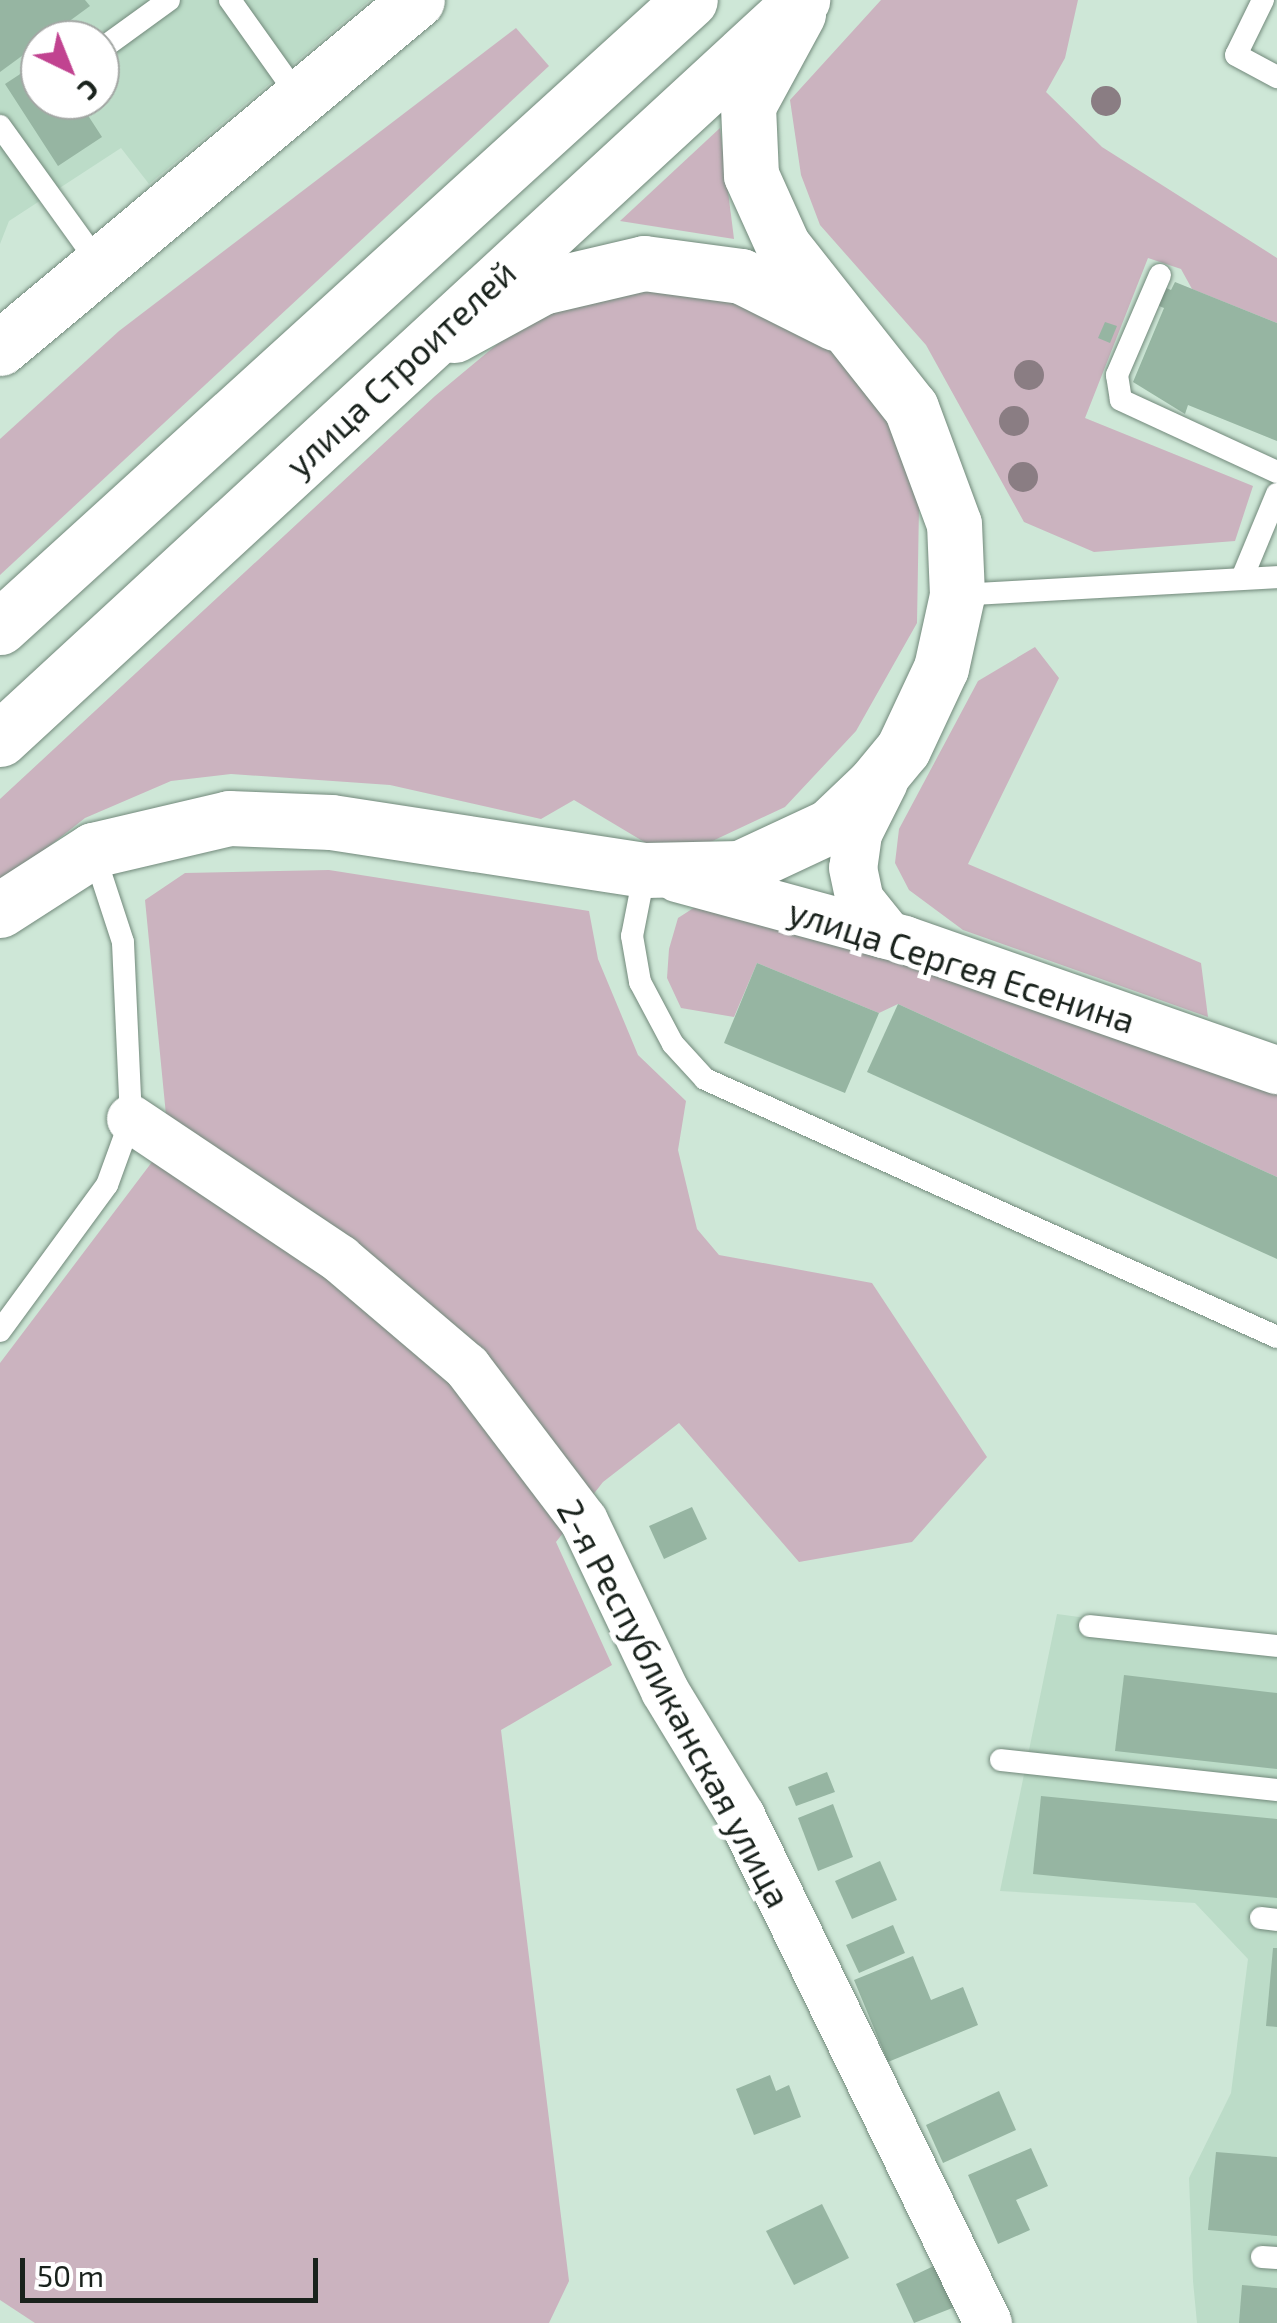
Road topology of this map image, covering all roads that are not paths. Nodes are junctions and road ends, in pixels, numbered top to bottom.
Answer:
1 (169, 0) edge
2 (230, 0) edge
3 (417, 0) edge
4 (690, 0) edge
5 (805, 0) edge
6 (1263, 0) edge
7 (120, 36) edge
8 (1277, 77) edge
9 (303, 103) junction
10 (0, 126) edge
11 (99, 264) junction
12 (1160, 275) dead end
13 (859, 338) junction
14 (0, 348) edge
15 (386, 380) junction
16 (1277, 472) edge
17 (1277, 494) edge
18 (1277, 577) edge
19 (1242, 578) junction
20 (957, 595) junction
21 (0, 627) edge
22 (0, 739) edge
23 (903, 749) junction
24 (93, 850) junction
25 (645, 870) junction
26 (0, 910) edge
27 (888, 935) junction
28 (1277, 1070) edge
29 (131, 1119) junction
30 (0, 1330) edge
31 (1277, 1337) edge
32 (1090, 1626) dead end
33 (1277, 1646) edge
34 (1002, 1760) dead end
35 (1277, 1790) edge
36 (988, 2323) edge

1 - 7 lane
2 - 9 lane
3 - 9 street
4 - 21 street
5 - 13 street
5 - 15 street, улица Строителей
6 - 8 lane
9 - 11 street
10 - 11 lane
11 - 14 street
12 - 16 lane
13 - 15 street
13 - 20 street
15 - 22 street, улица Строителей
17 - 19 lane
18 - 19 lane
19 - 20 lane
20 - 23 street
23 - 25 street
23 - 27 street
24 - 25 street
24 - 26 street
24 - 29 lane
25 - 27 street, улица Сергея Есенина
25 - 31 lane
27 - 28 street, улица Сергея Есенина
29 - 30 lane
29 - 36 street, 2-я Республиканская улица
32 - 33 lane
34 - 35 lane

